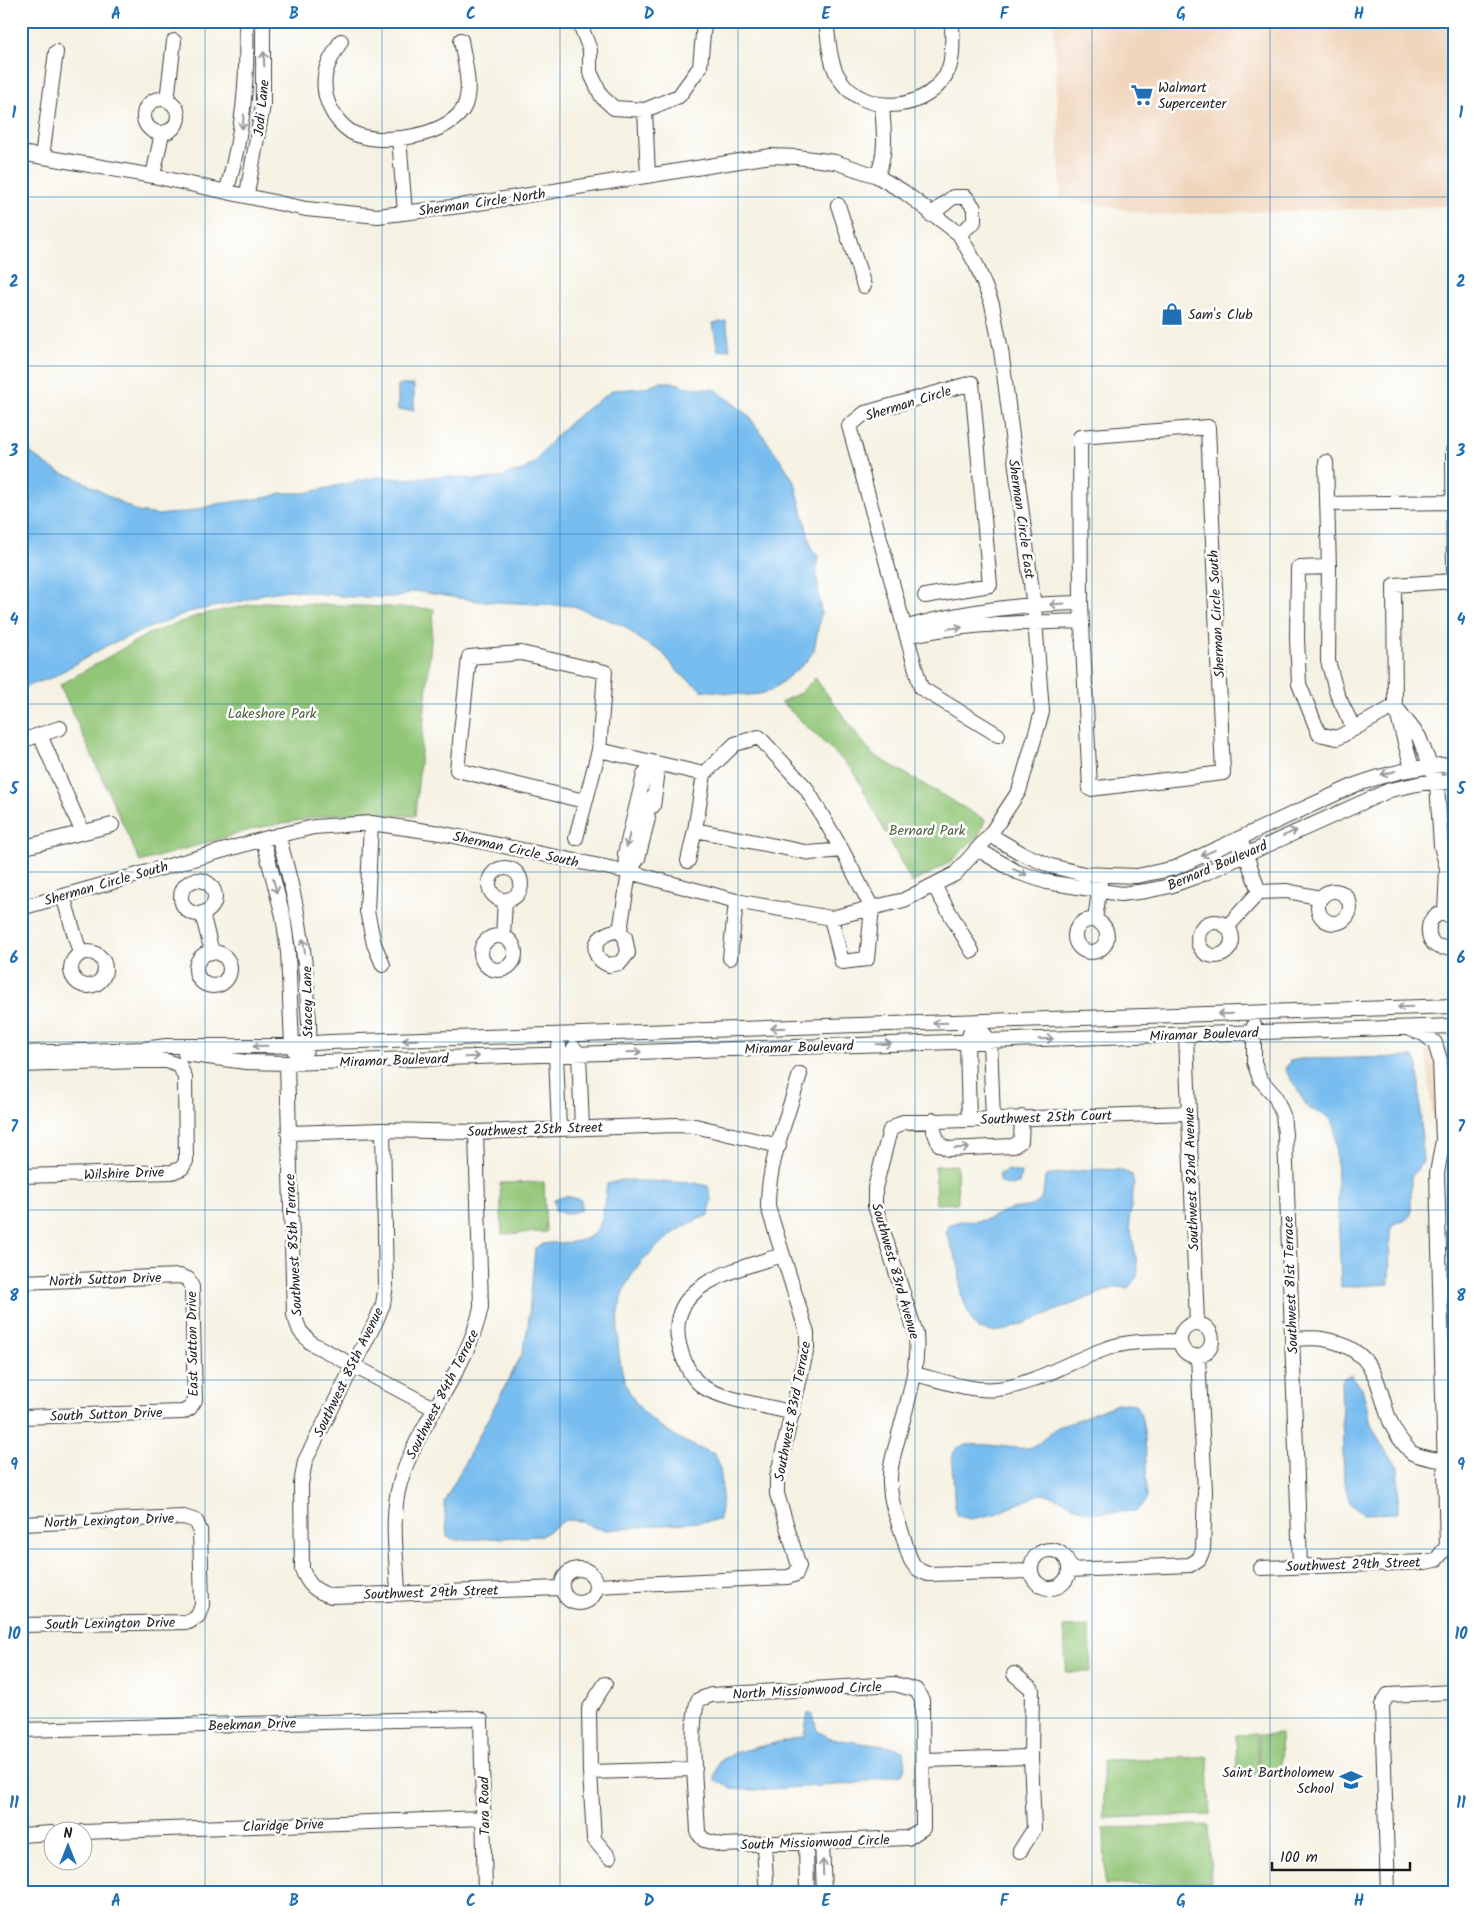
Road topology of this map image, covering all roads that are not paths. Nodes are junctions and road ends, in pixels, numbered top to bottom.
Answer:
1 (246, 21) edge
2 (263, 21) edge
3 (952, 21) edge
4 (826, 22) edge
5 (704, 23) dead end
6 (582, 29) dead end
7 (461, 40) dead end
8 (174, 41) dead end
9 (341, 41) dead end
10 (56, 52) dead end
11 (167, 100) junction
12 (882, 106) junction
13 (645, 110) junction
14 (162, 133) junction
15 (399, 138) junction
16 (21, 153) edge
17 (42, 158) junction
18 (153, 176) junction
19 (648, 176) junction
20 (876, 176) junction
21 (228, 190) junction
22 (247, 194) junction
23 (838, 205) dead end
24 (405, 213) junction
25 (931, 215) junction
26 (959, 234) junction
27 (864, 286) dead end
28 (1452, 451) dead end
29 (1326, 462) dead end
30 (1452, 502) junction
31 (1327, 504) junction
32 (1330, 567) junction
33 (1454, 570) edge
34 (1454, 581) edge
35 (925, 596) dead end
36 (1080, 603) junction
37 (1034, 607) junction
38 (1006, 609) junction
39 (942, 618) junction
40 (979, 619) junction
41 (1081, 621) junction
42 (1035, 622) junction
43 (906, 632) junction
44 (1396, 706) junction
45 (60, 728) dead end
46 (1354, 729) junction
47 (40, 735) junction
48 (998, 735) dead end
49 (21, 740) edge
50 (599, 750) junction
51 (656, 763) junction
52 (1454, 764) edge
53 (1431, 765) junction
54 (1412, 768) junction
55 (704, 774) junction
56 (1454, 782) edge
57 (1437, 783) junction
58 (584, 801) junction
59 (641, 816) junction
60 (371, 823) junction
61 (112, 825) dead end
62 (695, 830) junction
63 (82, 831) junction
64 (278, 835) junction
65 (990, 835) junction
66 (576, 838) dead end
67 (1241, 838) junction
68 (263, 839) junction
69 (21, 848) edge
70 (512, 848) junction
71 (978, 849) junction
72 (842, 850) junction
73 (1246, 853) junction
74 (189, 860) junction
75 (688, 861) dead end
76 (509, 868) junction
77 (629, 872) junction
78 (1101, 876) junction
79 (194, 880) junction
80 (934, 886) junction
81 (1099, 892) junction
82 (1259, 892) junction
83 (63, 896) junction
84 (1321, 898) dead end
85 (506, 900) junction
86 (736, 901) junction
87 (21, 908) edge
88 (872, 908) junction
89 (202, 914) junction
90 (1450, 915) edge
91 (831, 918) junction
92 (1095, 920) dead end
93 (1227, 927) dead end
94 (619, 931) dead end
95 (503, 937) dead end
96 (1454, 944) edge
97 (972, 951) dead end
98 (212, 952) dead end
99 (80, 953) dead end
100 (730, 958) dead end
101 (383, 965) dead end
102 (1454, 1006) edge
103 (1254, 1012) junction
104 (974, 1022) junction
105 (1454, 1026) edge
106 (1407, 1028) junction
107 (1254, 1033) junction
108 (564, 1035) junction
109 (1186, 1035) junction
110 (990, 1041) junction
111 (967, 1042) junction
112 (308, 1044) junction
113 (292, 1045) junction
114 (144, 1049) junction
115 (21, 1053) edge
116 (556, 1054) junction
117 (579, 1054) junction
118 (294, 1063) junction
119 (21, 1065) edge
120 (800, 1074) dead end
121 (1189, 1113) junction
122 (1022, 1117) junction
123 (993, 1119) junction
124 (934, 1120) junction
125 (969, 1120) junction
126 (903, 1122) joint
127 (582, 1128) junction
128 (559, 1129) junction
129 (383, 1130) junction
130 (476, 1132) junction
131 (288, 1133) junction
132 (779, 1146) junction
133 (21, 1176) edge
134 (782, 1255) junction
135 (188, 1279) joint
136 (21, 1282) edge
137 (1196, 1324) junction
138 (1292, 1339) junction
139 (1180, 1341) junction
140 (1198, 1357) junction
141 (353, 1366) junction
142 (914, 1374) junction
143 (190, 1408) joint
144 (435, 1409) junction
145 (793, 1413) junction
146 (21, 1417) edge
147 (1449, 1455) edge
148 (21, 1524) edge
149 (1300, 1566) junction
150 (1261, 1568) dead end
151 (1069, 1570) junction
152 (1031, 1571) junction
153 (307, 1581) joint
154 (596, 1586) junction
155 (562, 1588) junction
156 (398, 1594) junction
157 (198, 1616) joint
158 (21, 1625) edge
159 (1014, 1674) dead end
160 (605, 1684) dead end
161 (1454, 1692) edge
162 (482, 1720) joint
163 (21, 1730) edge
164 (1031, 1757) junction
165 (924, 1760) junction
166 (695, 1769) junction
167 (590, 1772) junction
168 (484, 1818) junction
169 (92, 1832) edge
170 (42, 1833) edge
171 (21, 1834) edge
172 (822, 1842) junction
173 (806, 1843) junction
174 (764, 1844) junction
175 (1020, 1851) dead end
176 (609, 1857) dead end
177 (766, 1881) dead end
178 (485, 1893) edge
179 (807, 1893) edge
180 (824, 1893) edge
181 (1388, 1893) edge

1 -> 21 street, Jodi Lane
22 -> 2 street, Jodi Lane
3 - 12 street
4 - 12 street
5 - 13 street
6 - 13 street
7 - 15 street
8 - 11 street
9 - 15 street
10 - 17 street
11 - 14 street
11 - 14 street
12 - 20 street
13 - 19 street
14 - 18 street
15 - 24 street
16 - 17 street, Sherman Circle North
17 - 18 street, Sherman Circle North
18 - 21 street, Sherman Circle North
19 - 20 street, Sherman Circle North
19 - 24 street, Sherman Circle North
20 - 25 street, Sherman Circle North
21 - 22 street, Sherman Circle North
22 - 24 street, Sherman Circle North
23 - 27 street
25 - 26 street, Sherman Circle East
25 - 26 street
26 - 37 street, Sherman Circle East
28 - 30 street
29 - 31 street
30 - 31 street
30 - 33 street
31 - 32 street
32 - 46 street
32 - 46 street
34 - 44 street
35 - 43 street, Sherman Circle
36 -> 37 street
36 - 41 street, Sherman Circle South
36 - 41 street, Sherman Circle South
37 - 38 street
37 - 42 street, Sherman Circle East
38 - 39 street
38 - 40 street
39 - 40 street
39 - 43 street
40 - 42 street
43 -> 40 street
41 - 42 street
42 - 65 street, Sherman Circle East
43 - 48 street, Sherman Circle
44 - 46 street
44 - 53 street
44 - 54 street
45 - 47 street
47 - 49 street
47 - 63 street
50 - 51 street
50 - 58 street
50 - 58 street
51 - 55 street
51 - 59 street
51 - 59 street
52 - 53 street, Bernard Boulevard
53 - 54 street, Bernard Boulevard
53 - 57 street
54 -> 67 street, Bernard Boulevard
55 - 62 street
55 - 72 street
56 - 57 street, Bernard Boulevard
73 -> 57 street, Bernard Boulevard
57 - 90 street
58 - 66 street
59 - 77 street
60 - 64 street, Sherman Circle South
60 - 70 street, Sherman Circle South
60 - 101 street
61 - 63 street
62 - 72 street
62 - 75 street
63 - 69 street
64 - 68 street, Sherman Circle South
112 -> 64 street, Stacey Lane
65 - 71 street, Sherman Circle South
65 - 78 street, Bernard Boulevard
67 - 73 street
67 -> 78 street, Bernard Boulevard
68 - 74 street, Sherman Circle South
68 -> 113 street, Stacey Lane
70 - 76 street
70 - 77 street, Sherman Circle South
71 - 80 street, Sherman Circle South
71 -> 81 street, Bernard Boulevard
72 - 88 street
73 - 81 street, Bernard Boulevard
73 - 82 street
74 - 79 street
74 - 83 street, Sherman Circle South
76 - 85 street
76 - 85 street
77 - 86 street, Sherman Circle South
77 - 94 street
78 - 81 street
79 - 89 street
79 - 89 street
80 - 88 street, Sherman Circle South
80 - 97 street
81 - 92 street
82 - 84 street
82 - 93 street
83 - 87 street, Sherman Circle South
83 - 99 street
85 - 95 street
86 - 91 street, Sherman Circle South
86 - 100 street
88 - 91 street, Sherman Circle South
88 - 91 street
89 - 98 street
90 - 96 street
102 -> 103 street, Miramar Boulevard
103 -> 104 street, Miramar Boulevard
103 - 107 street, Southwest 81st Terrace
104 -> 108 street, Miramar Boulevard
104 - 110 street
104 - 111 street
105 - 106 street, Miramar Boulevard
106 - 107 street, Miramar Boulevard
106 - 147 street
107 - 109 street, Miramar Boulevard
107 - 138 street, Southwest 81st Terrace
108 -> 112 street, Miramar Boulevard
108 - 116 street
108 - 117 street
110 -> 109 street, Miramar Boulevard
109 - 121 street, Southwest 82nd Avenue
110 - 111 street, Miramar Boulevard
110 - 123 street
117 -> 111 street, Miramar Boulevard
111 - 125 street
112 - 113 street, Miramar Boulevard
112 - 118 street, Stacey Lane
113 -> 114 street, Miramar Boulevard
113 - 118 street, Stacey Lane
114 - 115 street, Miramar Boulevard
114 - 118 street, Miramar Boulevard
116 - 117 street, Miramar Boulevard
118 -> 116 street, Miramar Boulevard
116 - 128 street
117 - 127 street
118 - 131 street, Southwest 85th Terrace
119 - 133 street, Wilshire Drive
120 - 132 street, Southwest 83rd Terrace
121 - 122 street, Southwest 25th Court
121 - 137 street, Southwest 82nd Avenue
122 - 123 street, Southwest 25th Court
124 -> 122 street
123 - 125 street, Southwest 25th Court
124 - 125 street, Southwest 25th Court
124 - 126 street, Southwest 25th Court
126 - 142 street, Southwest 83rd Avenue
127 - 128 street, Southwest 25th Street
127 - 132 street, Southwest 25th Street
128 - 130 street, Southwest 25th Street
129 - 130 street, Southwest 25th Street
129 - 131 street, Southwest 25th Street
129 - 141 street, Southwest 85th Avenue
130 - 144 street, Southwest 84th Terrace
131 - 141 street, Southwest 85th Terrace
132 - 134 street, Southwest 83rd Terrace
134 - 145 street, Southwest 83rd Terrace
134 - 145 street
135 - 136 street, North Sutton Drive
135 - 143 street, East Sutton Drive
137 - 139 street
137 - 140 street
138 - 147 street
138 - 149 street, Southwest 81st Terrace
139 - 140 street
139 - 142 street
140 - 151 street
141 - 144 street, Southwest 85th Terrace
141 - 153 street, Southwest 85th Avenue
142 - 152 street, Southwest 83rd Avenue
143 - 146 street, South Sutton Drive
144 - 156 street, Southwest 84th Terrace
145 - 154 street, Southwest 83rd Terrace
147 - 149 street, Southwest 29th Street
148 - 157 street, North Lexington Drive
149 - 150 street, Southwest 29th Street
151 - 152 street
151 - 152 street
153 - 156 street, Southwest 29th Street
154 - 155 street
154 - 155 street
155 - 156 street, Southwest 29th Street
157 - 158 street, South Lexington Drive
159 - 164 street
160 - 167 street
161 - 181 street
162 - 163 street, Beekman Drive
162 - 168 street, Tara Road
164 - 165 street
164 - 175 street
165 - 166 street, North Missionwood Circle
165 - 172 street, South Missionwood Circle
166 - 167 street
166 - 174 street, South Missionwood Circle
167 - 176 street
168 - 169 street, Claridge Drive
168 - 178 street, Tara Road
170 - 171 street
172 - 173 street, South Missionwood Circle
180 -> 172 street
173 - 174 street, South Missionwood Circle
173 - 179 street
174 - 177 street

